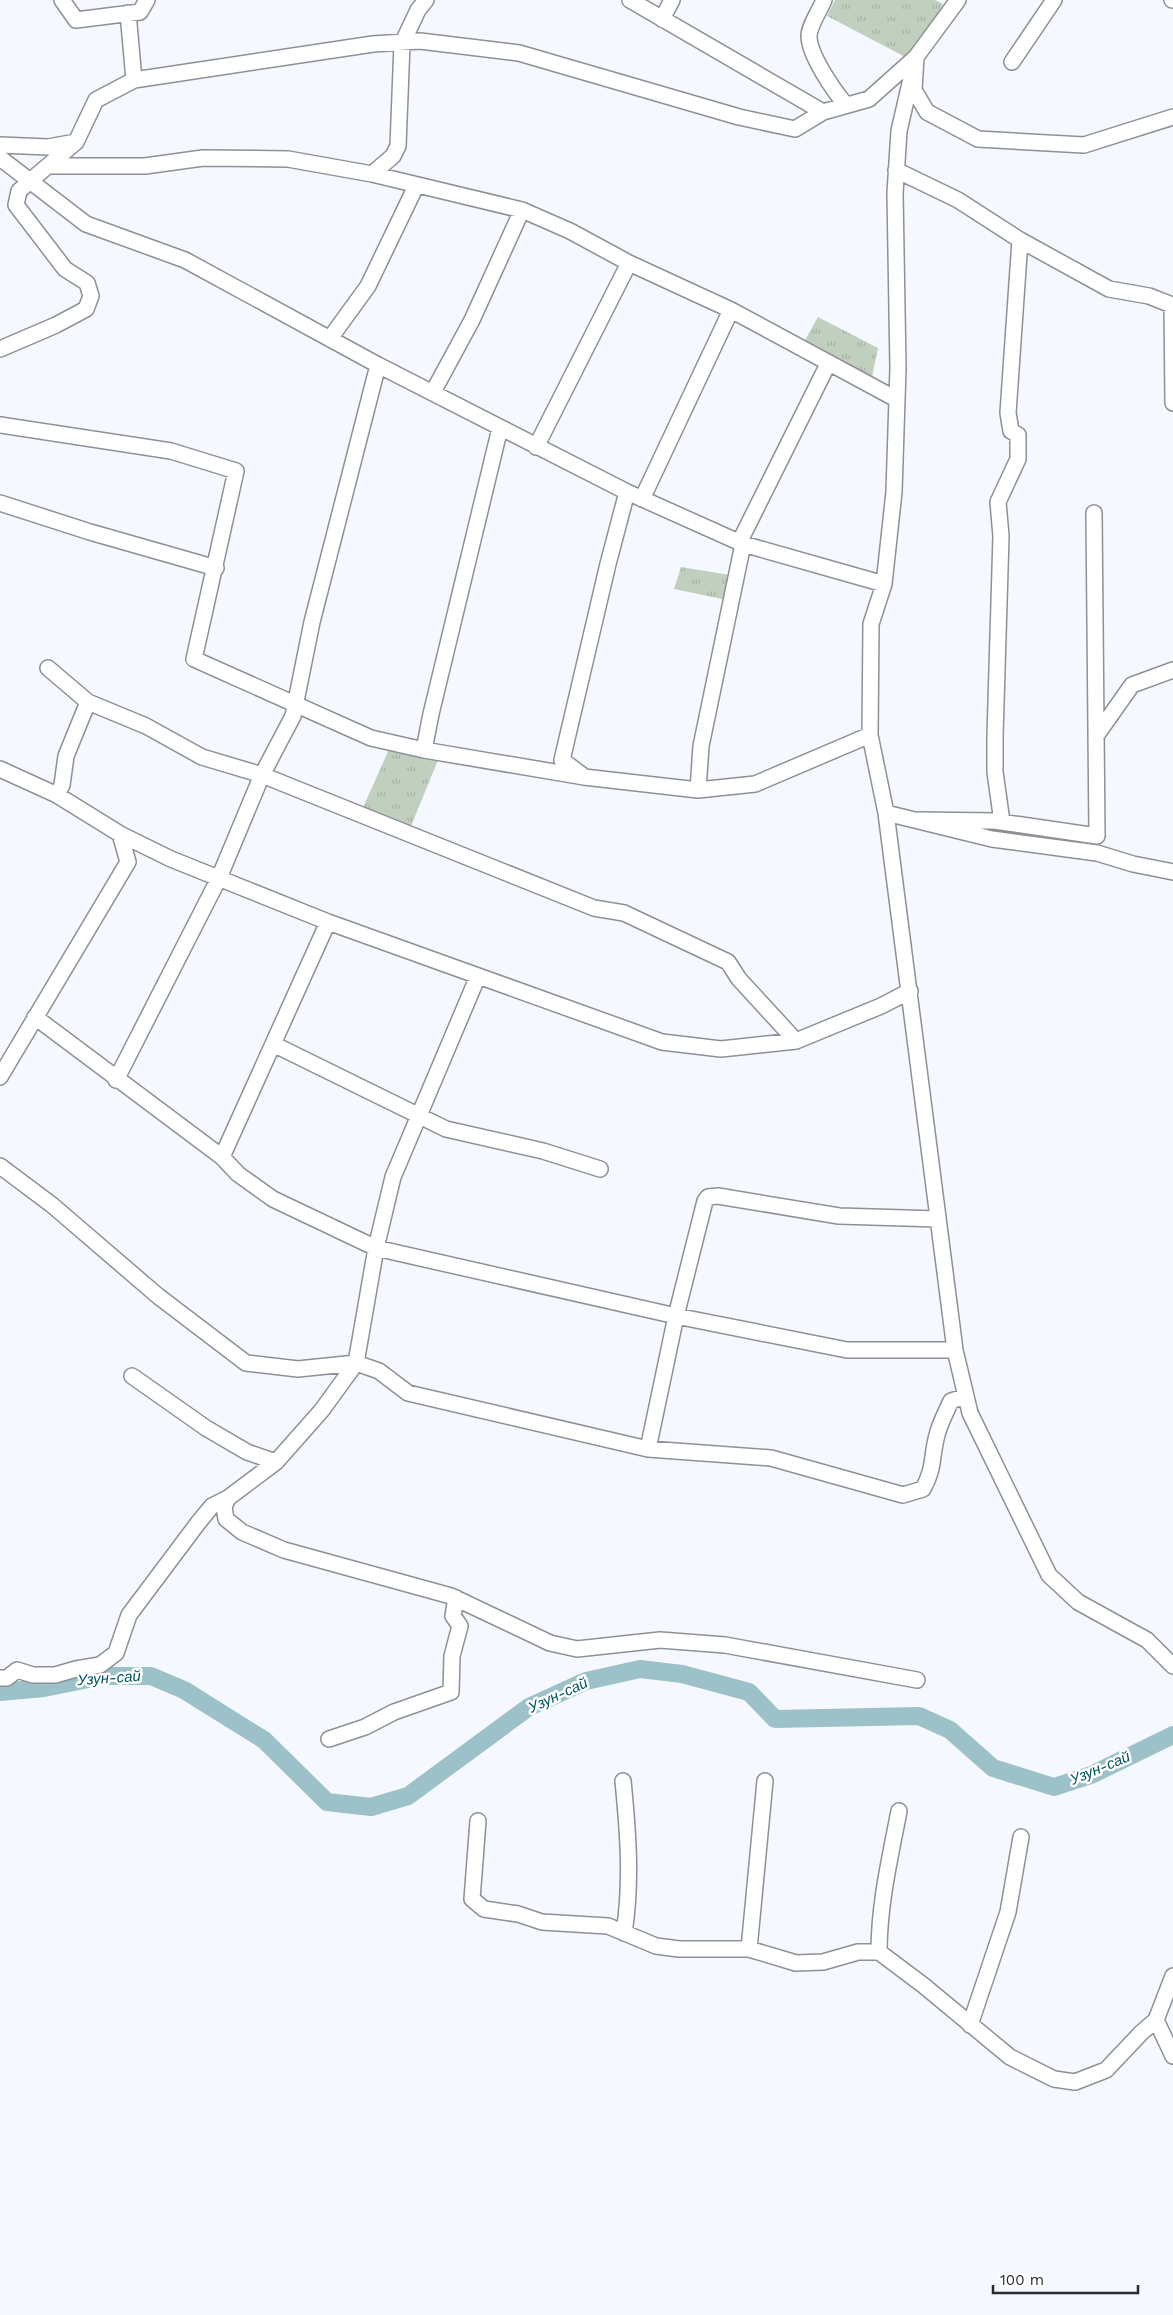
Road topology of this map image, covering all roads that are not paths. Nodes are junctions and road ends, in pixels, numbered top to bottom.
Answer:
1 (62, 0) edge
2 (147, 0) edge
3 (426, 0) edge
4 (630, 0) edge
5 (672, 0) edge
6 (824, 0) edge
7 (958, 0) edge
8 (1054, 0) edge
9 (128, 13) junction
10 (662, 19) junction
11 (403, 42) junction
12 (916, 57) junction
13 (1012, 62) dead end
14 (134, 80) junction
15 (846, 105) junction
16 (823, 112) junction
17 (1173, 117) edge
18 (76, 142) junction
19 (0, 145) edge
20 (0, 158) edge
21 (50, 166) junction
22 (896, 170) junction
23 (372, 174) junction
24 (30, 181) junction
25 (416, 186) junction
26 (522, 210) junction
27 (1020, 240) junction
28 (629, 263) junction
29 (731, 310) junction
30 (331, 337) junction
31 (0, 349) edge
32 (378, 364) junction
33 (828, 364) junction
34 (433, 392) junction
35 (896, 399) junction
36 (1173, 403) edge
37 (0, 425) edge
38 (500, 428) junction
39 (536, 447) junction
40 (627, 492) junction
41 (642, 499) junction
42 (0, 503) edge
43 (1094, 513) dead end
44 (742, 543) junction
45 (216, 568) junction
46 (884, 584) junction
47 (48, 668) dead end
48 (1173, 670) edge
49 (88, 702) junction
50 (294, 706) junction
51 (870, 736) junction
52 (1096, 736) junction
53 (424, 750) junction
54 (0, 769) edge
55 (262, 775) junction
56 (584, 777) junction
57 (698, 790) junction
58 (57, 795) junction
59 (886, 813) junction
60 (920, 820) junction
61 (1002, 822) junction
62 (120, 834) junction
63 (1173, 872) edge
64 (219, 878) junction
65 (328, 922) junction
66 (478, 976) junction
67 (910, 991) junction
68 (35, 1017) junction
69 (796, 1041) junction
70 (273, 1044) junction
71 (0, 1077) edge
72 (116, 1080) junction
73 (419, 1116) junction
74 (222, 1158) junction
75 (0, 1166) edge
76 (600, 1169) dead end
77 (938, 1219) junction
78 (376, 1248) junction
79 (676, 1316) junction
80 (955, 1350) junction
81 (356, 1363) junction
82 (132, 1376) dead end
83 (966, 1396) junction
84 (648, 1448) junction
85 (276, 1462) junction
86 (228, 1498) junction
87 (456, 1598) junction
88 (1173, 1666) edge
89 (0, 1678) edge
90 (917, 1680) dead end
91 (329, 1739) dead end
92 (623, 1781) dead end
93 (766, 1781) dead end
94 (899, 1811) dead end
95 (478, 1821) dead end
96 (1021, 1837) dead end
97 (624, 1933) junction
98 (749, 1949) junction
99 (879, 1952) junction
100 (1173, 1976) edge
101 (1156, 2020) junction
102 (970, 2025) junction
103 (1173, 2056) edge

1 - 9 street
2 - 9 street
3 - 11 street
4 - 10 street
5 - 10 street
6 - 15 street
7 - 12 street
8 - 13 street
9 - 14 street
10 - 16 street
11 - 14 street
11 - 16 street
11 - 23 street
12 - 15 street
12 - 17 street
12 - 22 street
14 - 18 street
15 - 16 street
18 - 19 street
18 - 21 street
20 - 24 street
21 - 23 street
21 - 24 street
22 - 27 street
22 - 35 street
23 - 25 street
24 - 30 street
24 - 31 street
25 - 26 street
25 - 30 street
26 - 28 street
26 - 34 street
27 - 36 street
27 - 61 street
28 - 29 street
28 - 39 street
29 - 33 street
29 - 41 street
30 - 32 street
32 - 34 street
32 - 50 street
33 - 35 street
33 - 44 street
34 - 38 street
35 - 46 street
37 - 45 street
38 - 39 street
38 - 53 street
39 - 40 street
40 - 41 street
40 - 56 street
41 - 44 street
42 - 45 street
43 - 52 street
44 - 46 street
44 - 57 street
45 - 50 street
46 - 51 street
47 - 49 street
48 - 52 street
49 - 55 street
49 - 58 street
50 - 53 street
50 - 55 street
51 - 57 street
51 - 59 street
52 - 61 street
53 - 56 street
54 - 58 street
55 - 64 street
55 - 69 street
56 - 57 street
58 - 62 street
59 - 60 street
59 - 67 street
60 - 61 street
60 - 63 street
62 - 64 street
62 - 68 street
64 - 65 street
64 - 72 street
65 - 66 street
65 - 70 street
66 - 69 street
66 - 73 street
67 - 69 street
67 - 77 street
68 - 71 street
68 - 72 street
70 - 73 street
70 - 74 street
72 - 74 street
73 - 76 street
73 - 78 street
74 - 78 street
75 - 81 street
77 - 79 street
77 - 80 street
78 - 79 street
78 - 81 street
79 - 80 street
79 - 84 street
80 - 83 street
81 - 84 street
81 - 85 street
82 - 85 street
83 - 84 street
83 - 88 street
85 - 86 street
86 - 87 street
86 - 89 street
87 - 90 street
87 - 91 street
92 - 97 street
93 - 98 street
94 - 99 street
95 - 97 street
96 - 102 street
97 - 98 street
98 - 99 street
99 - 102 street
100 - 101 street
101 - 102 street
101 - 103 street

